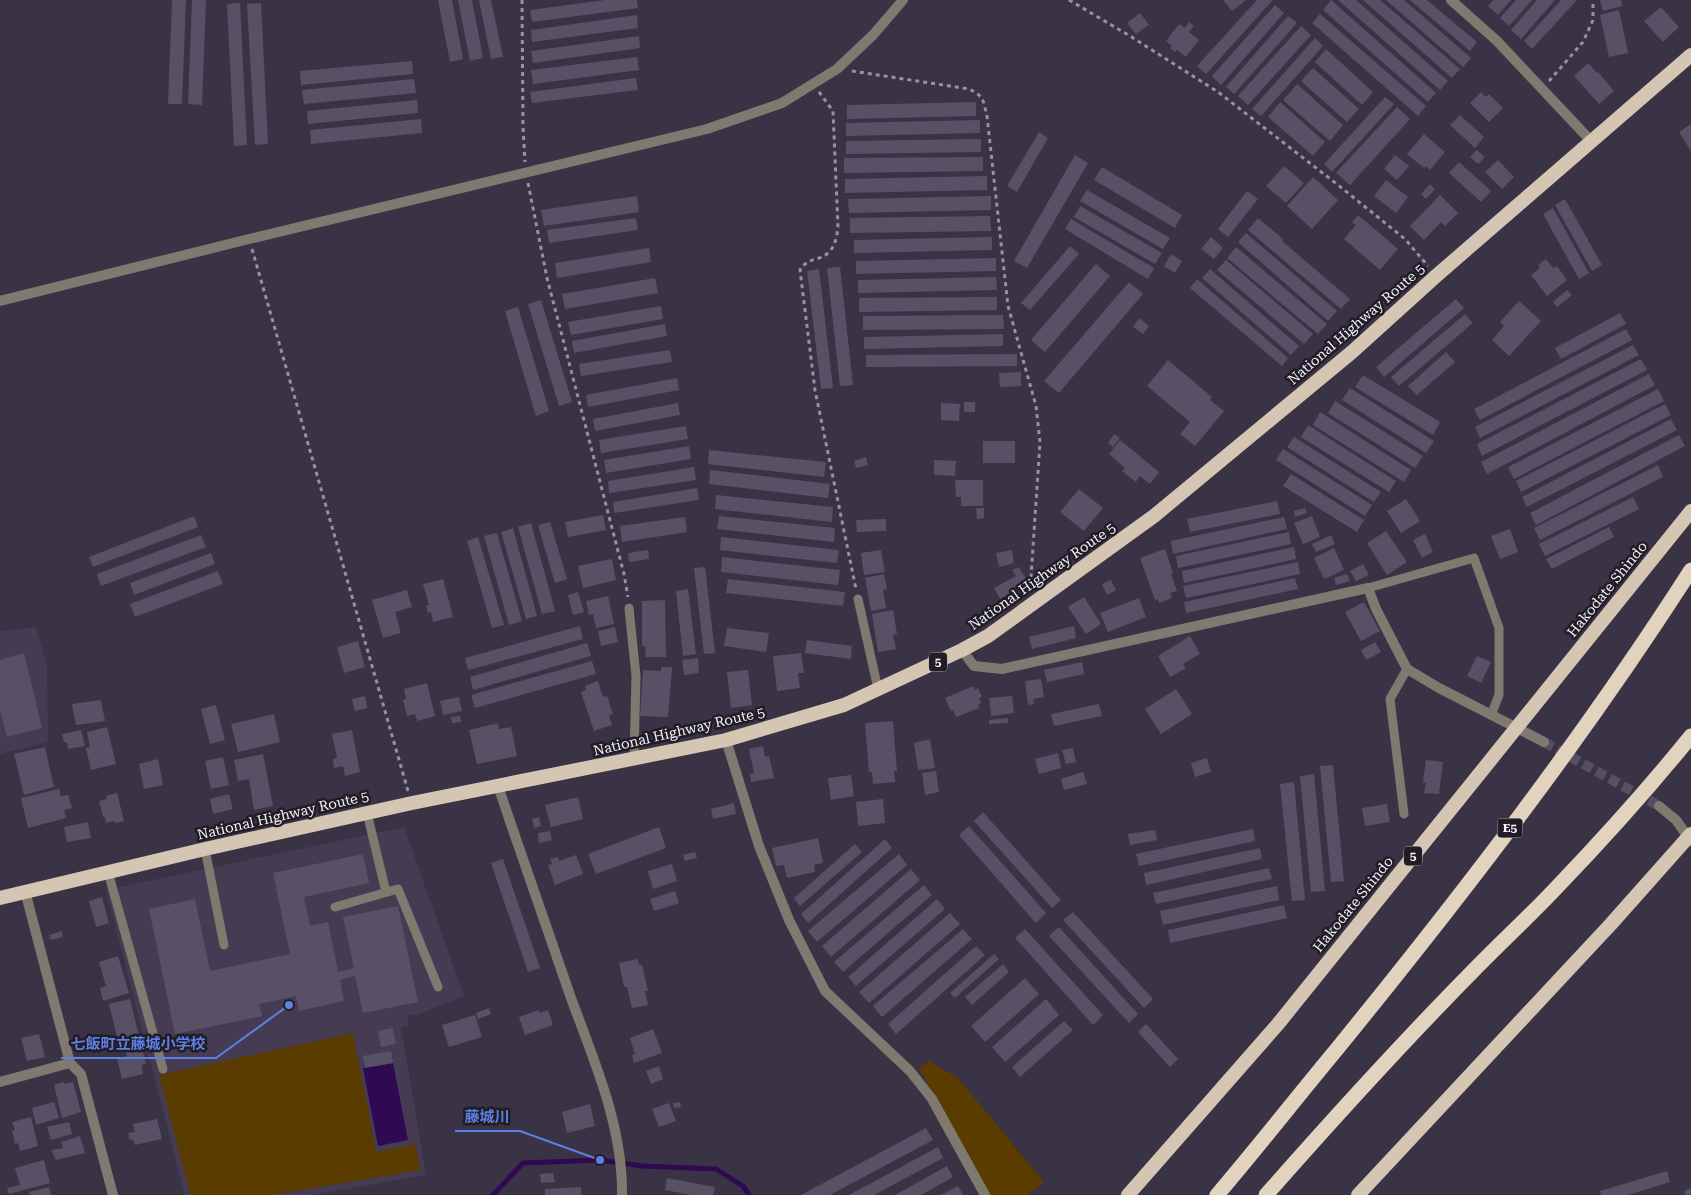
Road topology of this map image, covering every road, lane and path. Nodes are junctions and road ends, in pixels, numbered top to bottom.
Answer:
1 (522, 0) edge
2 (903, 0) edge
3 (1069, 0) edge
4 (1451, 0) edge
5 (1593, 0) edge
6 (1691, 55) edge
7 (837, 69) junction
8 (814, 84) junction
9 (1542, 88) junction
10 (1592, 142) junction
11 (526, 173) junction
12 (249, 239) junction
13 (1436, 276) junction
14 (0, 301) edge
15 (1691, 511) edge
16 (1691, 570) edge
17 (1368, 588) junction
18 (1042, 597) junction
19 (858, 599) joint
20 (629, 608) joint
21 (962, 650) junction
22 (1407, 669) junction
23 (878, 689) junction
24 (1491, 715) junction
25 (1516, 728) junction
26 (1691, 736) edge
27 (726, 740) junction
28 (1544, 742) tunnel mouth
29 (634, 758) junction
30 (498, 786) junction
31 (412, 803) junction
32 (1659, 806) tunnel mouth
33 (367, 813) junction
34 (1404, 814) dead end
35 (1690, 837) edge
36 (205, 849) junction
37 (108, 872) junction
38 (25, 891) junction
39 (386, 892) junction
40 (0, 898) edge
41 (335, 907) dead end
42 (224, 945) dead end
43 (438, 987) dead end
44 (70, 1063) junction
45 (163, 1069) dead end
46 (0, 1082) edge
47 (113, 1195) edge
48 (622, 1195) edge
49 (985, 1195) edge
50 (1128, 1195) edge
51 (1217, 1195) edge
52 (1266, 1195) edge
53 (1358, 1195) edge

1 - 11 path
2 - 7 street
3 - 13 path
4 - 9 street
5 - 9 path
6 - 10 highway, National Highway Route 5 / 5
7 - 8 street
7 - 18 path
8 - 11 street
8 - 19 path
9 - 10 street
10 - 13 highway, National Highway Route 5 / 5
11 - 12 street
11 - 20 path
12 - 14 street
12 - 31 path
13 - 18 highway, National Highway Route 5 / 5
15 - 25 highway, Hakodate Shindo / 5
16 - 51 highway, E5
17 - 21 street
17 - 22 street
17 - 24 lane
18 - 21 highway, National Highway Route 5 / 5
19 - 23 lane
20 - 29 lane
21 - 23 highway, National Highway Route 5 / 5
22 - 24 street
22 - 34 lane
23 - 27 highway, National Highway Route 5 / 5
24 - 25 street
25 - 28 street
25 - 50 highway, Hakodate Shindo / 5
26 - 52 highway
27 - 29 highway, National Highway Route 5 / 5
27 - 49 street
29 - 30 highway, National Highway Route 5 / 5
30 - 31 highway, National Highway Route 5 / 5
30 - 48 street
31 - 33 highway, National Highway Route 5 / 5
32 - 35 street
33 - 36 highway, National Highway Route 5 / 5
33 - 39 lane
35 - 53 highway
36 - 37 highway, National Highway Route 5 / 5
36 - 42 lane
37 - 38 highway, National Highway Route 5 / 5
37 - 45 lane
38 - 40 highway, National Highway Route 5 / 5
38 - 44 street
39 - 41 lane
39 - 43 lane
44 - 46 street
44 - 47 street

